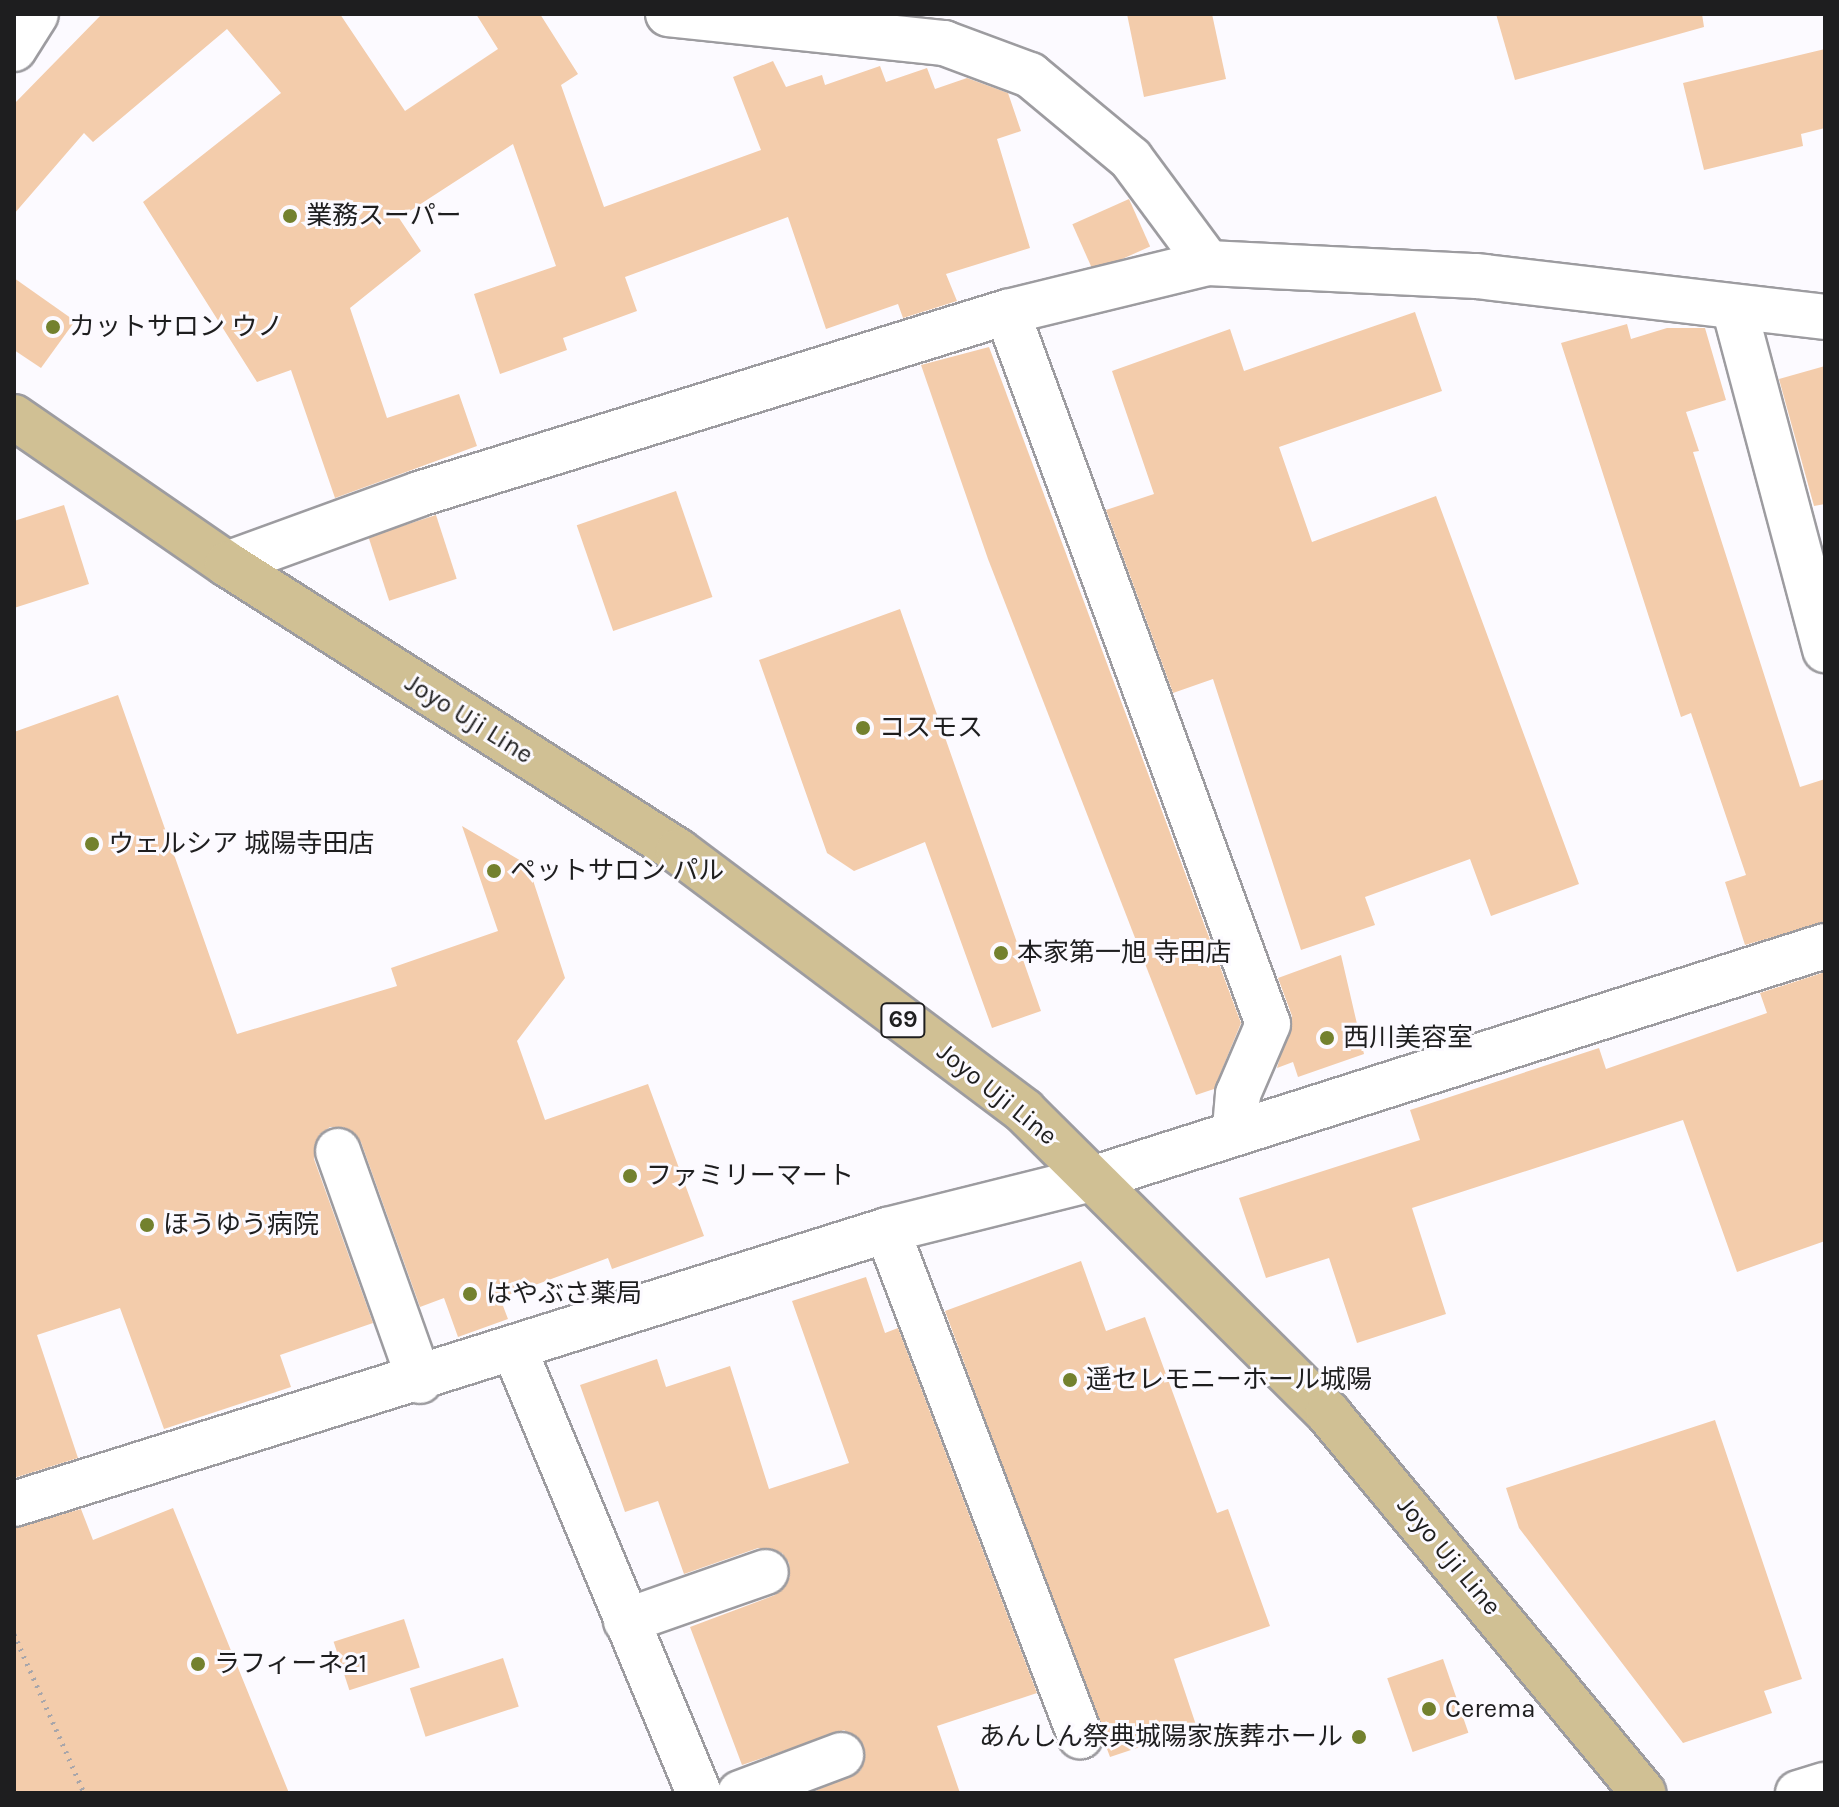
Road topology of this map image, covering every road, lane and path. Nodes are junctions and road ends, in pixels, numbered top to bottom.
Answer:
1 (36, 14) edge
2 (668, 14) edge
3 (14, 49) edge
4 (1208, 263) junction
5 (1735, 311) junction
6 (1007, 312) junction
7 (1825, 317) edge
8 (14, 417) edge
9 (227, 564) junction
10 (1825, 650) edge
11 (1825, 946) edge
12 (1235, 1131) junction
13 (338, 1151) dead end
14 (1095, 1178) junction
15 (887, 1230) junction
16 (515, 1351) junction
17 (420, 1381) junction
18 (14, 1504) edge
19 (766, 1572) dead end
20 (626, 1621) junction
21 (14, 1634) edge
22 (1080, 1736) dead end
23 (841, 1755) dead end
24 (1825, 1785) edge
25 (84, 1793) edge
26 (699, 1793) edge
27 (740, 1793) edge
28 (1643, 1793) edge
29 (1798, 1793) edge

1 - 3 street
2 - 4 street
4 - 5 street
4 - 6 street
5 - 7 street
5 - 10 street
6 - 9 street
6 - 12 street
8 - 9 main road, Joyo Uji Line / 69
9 - 14 main road, Joyo Uji Line / 69
11 - 12 street
12 - 14 street
13 - 17 street
14 - 15 street
14 - 28 main road, Joyo Uji Line / 69
15 - 16 street
15 - 22 street
16 - 17 street
16 - 20 street
17 - 18 street
19 - 20 street
20 - 26 street
21 - 25 path
23 - 27 street
24 - 29 street

